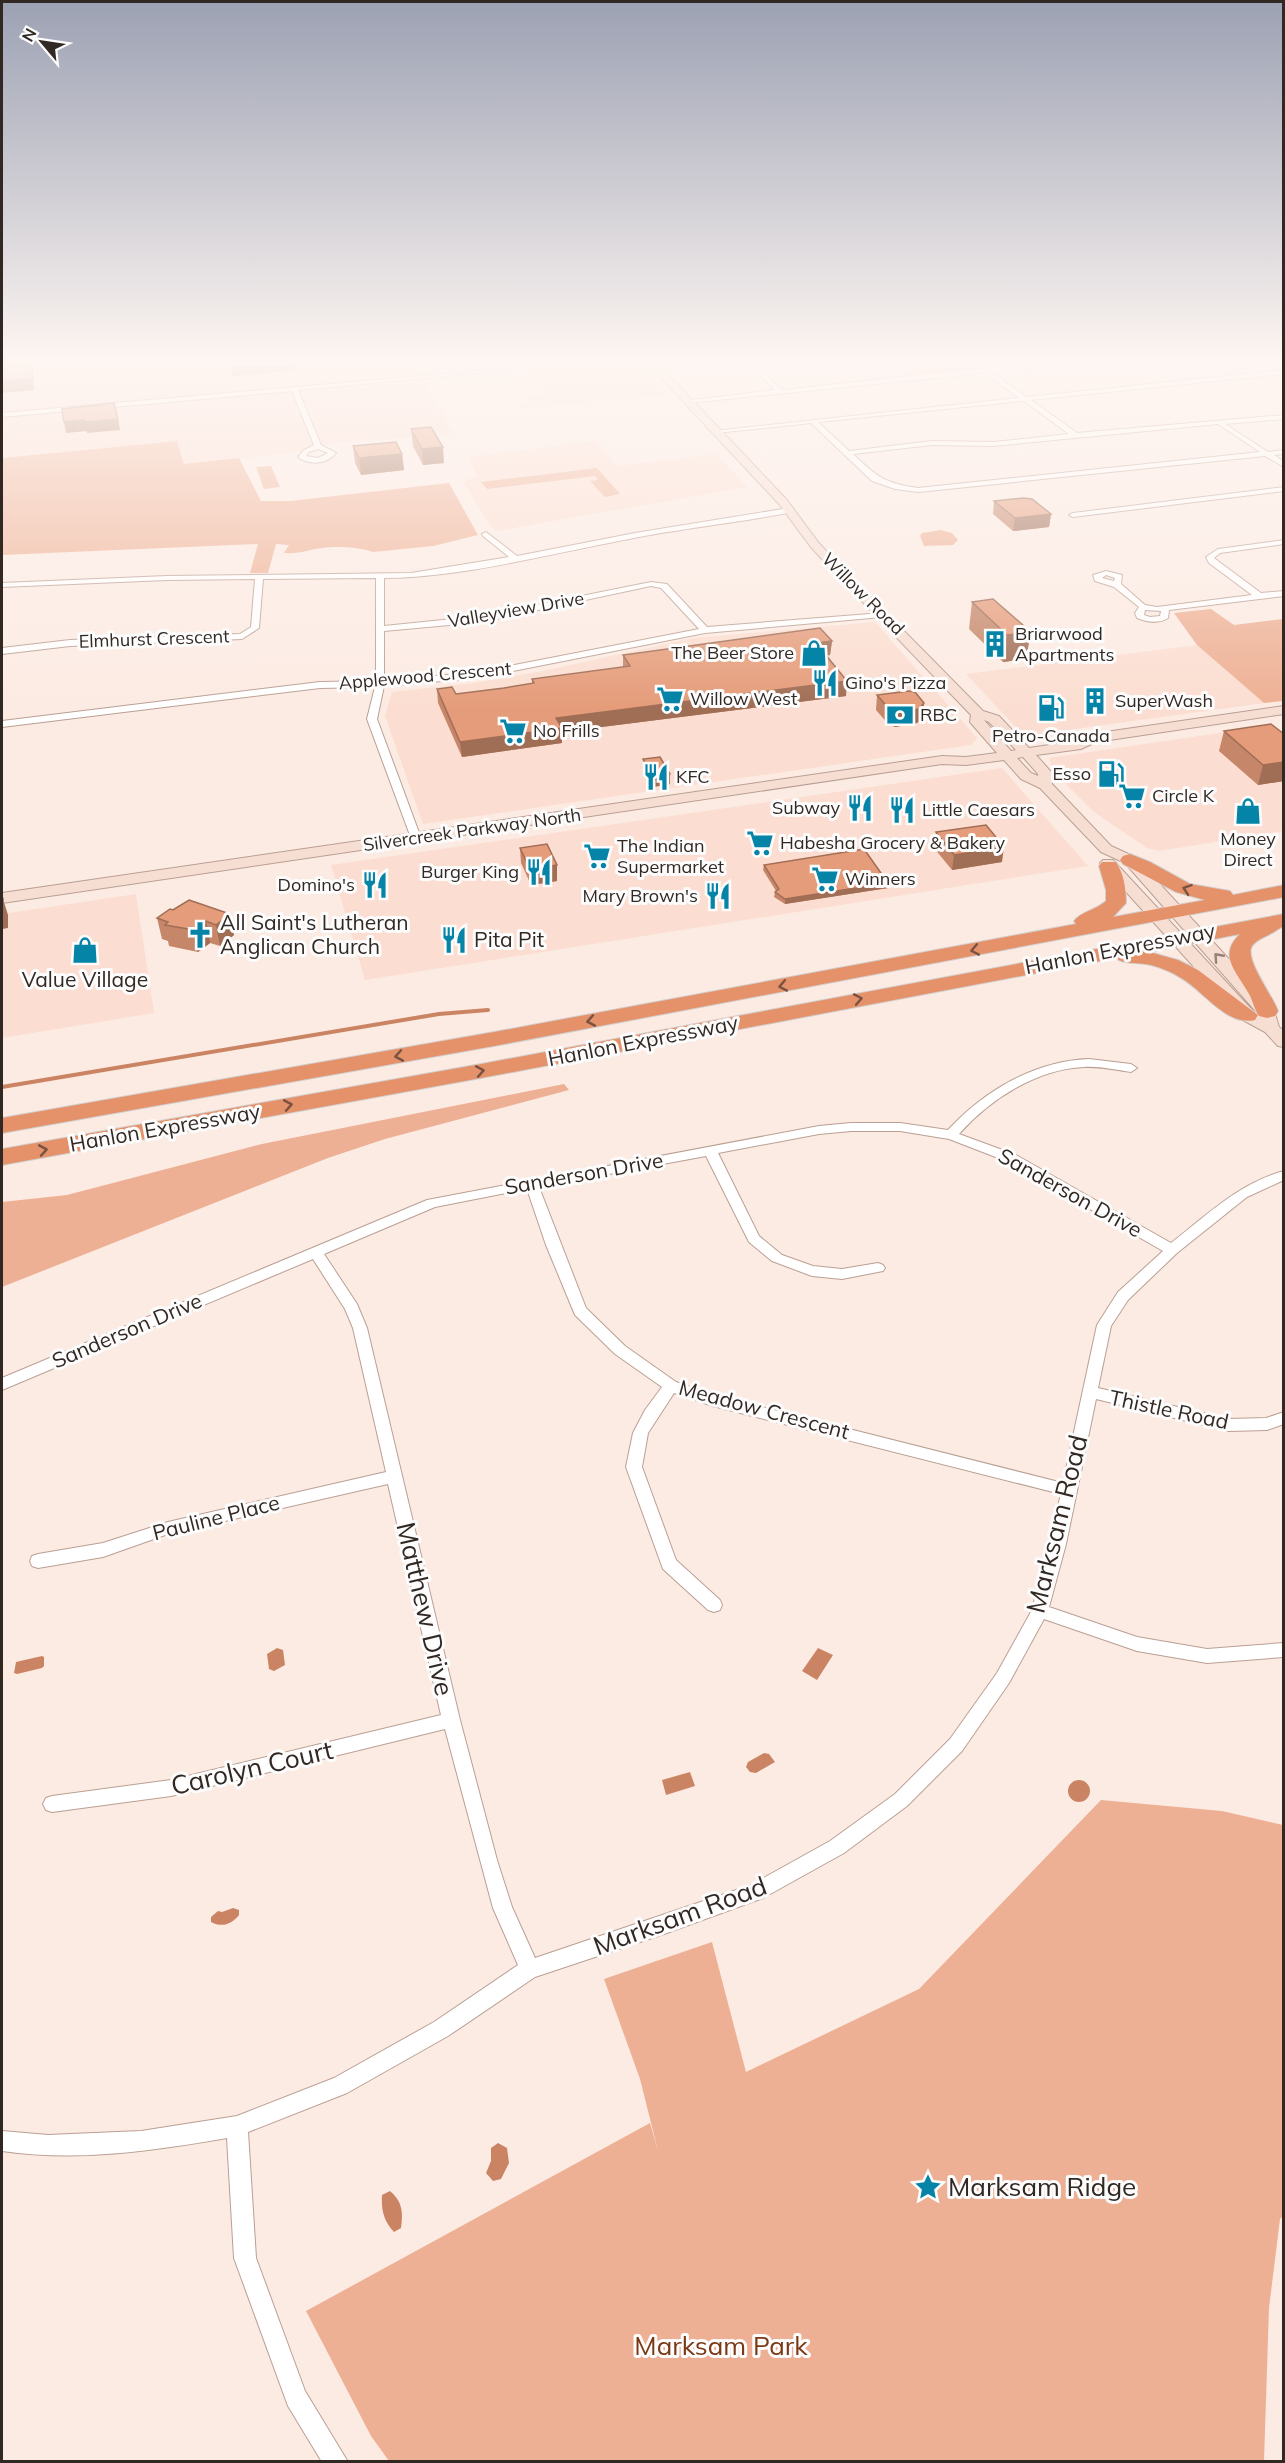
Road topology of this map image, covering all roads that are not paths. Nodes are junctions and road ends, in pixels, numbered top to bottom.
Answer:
1 (762, 480) edge
2 (880, 480) edge
3 (1013, 480) edge
4 (1284, 489) edge
5 (789, 510) junction
6 (1073, 515) dead end
7 (486, 534) dead end
8 (1284, 542) edge
9 (515, 558) junction
10 (380, 577) junction
11 (259, 578) junction
12 (2, 585) edge
13 (1117, 585) dead end
14 (1284, 593) edge
15 (1259, 596) junction
16 (882, 615) junction
17 (381, 629) junction
18 (705, 630) junction
19 (2, 651) edge
20 (380, 684) junction
21 (1284, 710) edge
22 (978, 714) junction
23 (2, 724) edge
24 (1021, 748) junction
25 (1003, 751) junction
26 (1045, 785) junction
27 (416, 838) junction
28 (1107, 858) junction
29 (1130, 861) junction
30 (1274, 892) edge
31 (2, 898) edge
32 (1176, 911) junction
33 (1155, 915) junction
34 (1284, 921) edge
35 (1198, 935) junction
36 (1032, 939) junction
37 (1176, 939) junction
38 (1085, 956) junction
39 (1262, 1018) junction
40 (1284, 1042) edge
41 (1131, 1068) dead end
42 (2, 1126) edge
43 (951, 1135) junction
44 (710, 1151) junction
45 (2, 1157) edge
46 (1284, 1175) edge
47 (531, 1183) junction
48 (1172, 1250) junction
49 (316, 1253) junction
50 (878, 1268) dead end
51 (2, 1383) edge
52 (671, 1386) junction
53 (1090, 1392) junction
54 (1284, 1418) edge
55 (395, 1476) junction
56 (1068, 1490) junction
57 (38, 1561) dead end
58 (714, 1605) dead end
59 (1040, 1611) junction
60 (1284, 1650) edge
61 (451, 1720) junction
62 (52, 1804) dead end
63 (530, 1969) junction
64 (237, 2126) junction
65 (2, 2141) edge
66 (336, 2462) edge

1 - 5 main road, Willow Road
2 - 3 street
4 - 6 street
5 - 9 street
5 - 16 main road, Willow Road
7 - 9 street
8 - 15 street
9 - 10 street
10 - 11 street
10 - 17 street
11 - 12 street
11 - 19 street, Elmhurst Crescent
13 - 15 street
14 - 15 street
16 - 18 street, Applewood Crescent
16 - 22 main road, Willow Road
17 - 18 street, Valleyview Drive
17 - 20 street
18 - 20 street, Applewood Crescent
20 - 23 street, Applewood Crescent
20 - 27 street
21 - 24 main road, Silvercreek Parkway North
22 - 24 main road, Willow Road
22 - 25 main road, Willow Road
24 - 25 main road, Silvercreek Parkway North
24 - 26 main road, Willow Road
25 - 26 main road, Willow Road
25 - 27 main road, Silvercreek Parkway North
26 - 28 main road, Willow Road
27 - 31 main road, Silvercreek Parkway North
28 - 29 main road, Willow Road
28 - 33 main road, Willow Road
28 - 36 highway
30 -> 29 highway
29 - 32 main road, Willow Road
30 - 32 highway, Hanlon Expressway
32 - 33 highway, Hanlon Expressway
32 - 35 main road, Willow Road
33 - 36 highway, Hanlon Expressway
33 - 37 main road, Willow Road
34 - 35 highway, Hanlon Expressway
34 - 39 highway
35 - 37 highway, Hanlon Expressway
39 -> 35 main road, Willow Road
36 -> 42 highway, Hanlon Expressway
37 - 38 highway, Hanlon Expressway
37 - 39 main road, Willow Road
38 - 39 highway
45 -> 38 highway, Hanlon Expressway
39 - 40 main road, Willow Road
41 - 43 street
43 - 44 street, Sanderson Drive
43 - 48 street, Sanderson Drive
44 - 47 street, Sanderson Drive
44 - 50 street
46 - 48 street, Marksam Road
47 - 49 street, Sanderson Drive
47 - 52 street, Meadow Crescent
48 - 53 street, Marksam Road
49 - 51 street, Sanderson Drive
49 - 55 street, Matthew Drive
52 - 56 street, Meadow Crescent
52 - 58 street
53 - 54 street, Thistle Road
53 - 56 street, Marksam Road
55 - 57 street, Pauline Place
55 - 61 street, Matthew Drive
56 - 59 street, Marksam Road
59 - 60 street
59 - 63 street, Marksam Road
61 - 62 street, Carolyn Court
61 - 63 street, Matthew Drive
63 - 64 street, Marksam Road
64 - 65 street, Marksam Road
64 - 66 street

